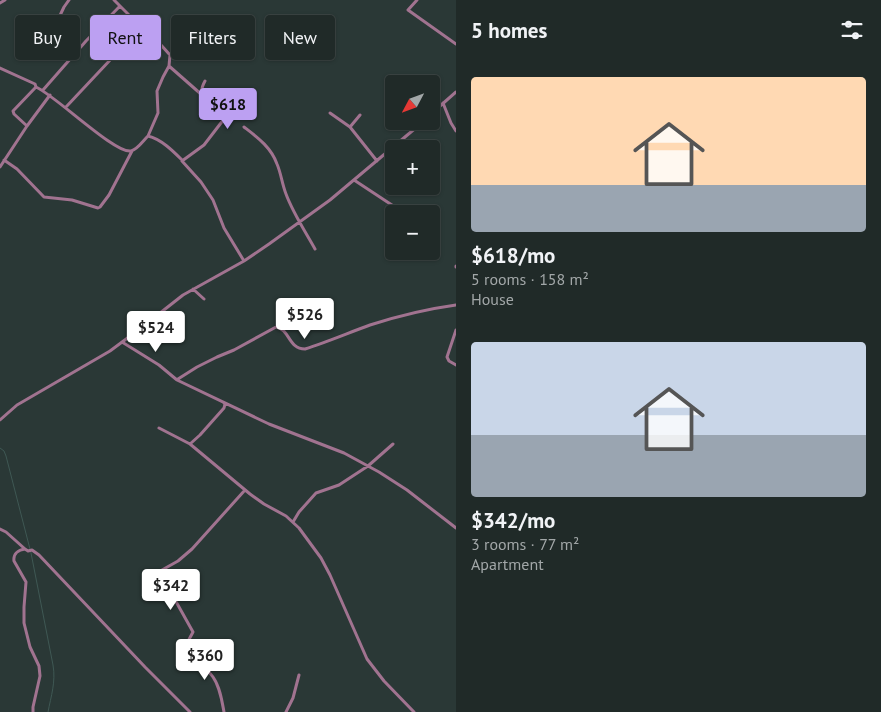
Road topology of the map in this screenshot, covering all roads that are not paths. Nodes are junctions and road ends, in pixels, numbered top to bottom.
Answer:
1 (5, 0) edge
2 (69, 0) edge
3 (114, 0) edge
4 (417, 0) edge
5 (0, 3) edge
6 (120, 6) junction
7 (61, 15) edge
8 (129, 15) edge
9 (456, 44) edge
10 (161, 46) edge
11 (80, 47) edge
12 (69, 60) edge
13 (110, 60) edge
14 (169, 66) junction
15 (0, 68) edge
16 (205, 81) dead end
17 (36, 87) junction
18 (43, 90) junction
19 (456, 92) edge
20 (50, 95) junction
21 (202, 95) junction
22 (443, 103) junction
23 (440, 106) edge
24 (66, 107) junction
25 (330, 112) dead end
26 (360, 115) dead end
27 (27, 126) junction
28 (244, 127) dead end
29 (350, 127) junction
30 (413, 130) edge
31 (456, 131) edge
32 (148, 136) junction
33 (132, 151) junction
34 (4, 160) junction
35 (182, 161) junction
36 (377, 161) junction
37 (0, 167) edge
38 (354, 180) junction
39 (392, 205) edge
40 (299, 222) junction
41 (315, 249) dead end
42 (244, 261) junction
43 (194, 288) junction
44 (204, 299) dead end
45 (456, 304) edge
46 (456, 330) edge
47 (122, 342) junction
48 (456, 365) edge
49 (177, 380) junction
50 (224, 403) junction
51 (0, 420) edge
52 (159, 428) dead end
53 (190, 444) junction
54 (393, 444) dead end
55 (368, 466) junction
56 (245, 490) junction
57 (293, 522) junction
58 (456, 528) edge
59 (0, 529) edge
60 (28, 550) junction
61 (299, 675) dead end
62 (33, 712) edge
63 (190, 712) edge
64 (224, 712) edge
65 (286, 712) edge
66 (414, 712) edge

1 - 5 street
2 - 7 street
3 - 6 street
4 - 9 street
6 - 8 street
6 - 11 street
10 - 14 street
12 - 18 street
13 - 24 street
14 - 21 street
14 - 32 street
15 - 17 street
16 - 21 street
17 - 18 street
17 - 27 street
18 - 20 street
19 - 22 street
20 - 24 street
20 - 27 street
21 - 35 street
22 - 23 street
22 - 31 street
24 - 33 street
25 - 29 street
26 - 29 street
27 - 34 street
28 - 40 street
29 - 36 street
30 - 36 street
32 - 33 street
32 - 35 street
33 - 34 street
34 - 37 street
35 - 42 street
36 - 38 street
38 - 39 street
38 - 40 street
40 - 41 street
40 - 42 street
42 - 43 street
43 - 44 street
43 - 47 street
45 - 49 street
46 - 48 street
47 - 49 street
47 - 51 street
49 - 50 street
50 - 53 street
50 - 55 street
52 - 53 street
53 - 56 street
54 - 55 street
55 - 57 street
55 - 58 street
56 - 57 street
56 - 64 street
57 - 66 street
59 - 60 street
60 - 62 street
60 - 63 street
61 - 65 street

